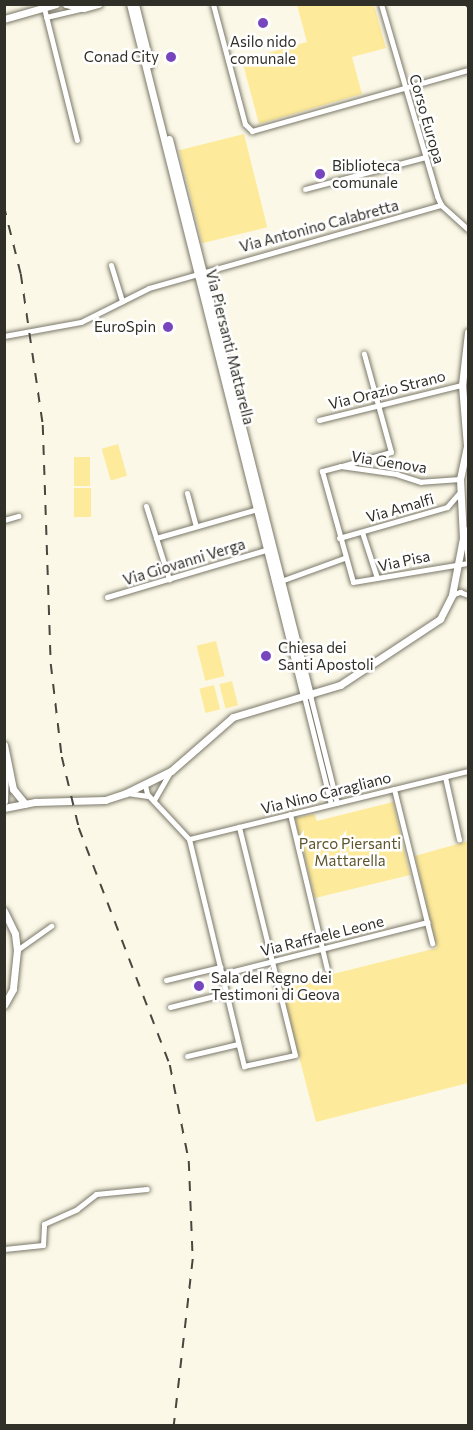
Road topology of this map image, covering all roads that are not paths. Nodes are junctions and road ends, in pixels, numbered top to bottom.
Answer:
1 (56, 4) edge
2 (66, 4) edge
3 (98, 4) edge
4 (130, 4) edge
5 (135, 4) edge
6 (213, 4) edge
7 (381, 4) edge
8 (44, 8) junction
9 (84, 8) junction
10 (46, 17) junction
11 (4, 19) edge
12 (468, 70) edge
13 (406, 87) junction
14 (77, 140) dead end
15 (425, 157) junction
16 (306, 189) dead end
17 (441, 205) junction
18 (468, 229) edge
19 (111, 265) dead end
20 (201, 273) junction
21 (122, 301) junction
22 (468, 332) edge
23 (4, 336) edge
24 (364, 354) dead end
25 (462, 385) junction
26 (378, 404) junction
27 (319, 420) dead end
28 (341, 466) junction
29 (460, 479) junction
30 (460, 492) junction
31 (186, 493) dead end
32 (146, 506) dead end
33 (256, 509) junction
34 (18, 516) dead end
35 (463, 519) junction
36 (4, 520) edge
37 (266, 520) junction
38 (196, 526) junction
39 (362, 532) junction
40 (156, 538) junction
41 (339, 538) junction
42 (270, 548) junction
43 (344, 558) junction
44 (460, 561) junction
45 (468, 563) edge
46 (376, 578) junction
47 (169, 579) junction
48 (278, 582) junction
49 (353, 582) joint
50 (452, 595) junction
51 (468, 595) edge
52 (107, 597) dead end
53 (307, 695) junction
54 (4, 746) edge
55 (4, 764) edge
56 (171, 771) junction
57 (468, 771) edge
58 (445, 777) junction
59 (147, 784) junction
60 (394, 789) junction
61 (126, 793) junction
62 (9, 796) edge
63 (153, 798) junction
64 (25, 804) junction
65 (334, 804) junction
66 (9, 807) edge
67 (290, 814) junction
68 (239, 827) junction
69 (189, 839) junction
70 (459, 839) dead end
71 (4, 910) edge
72 (428, 922) junction
73 (51, 926) dead end
74 (432, 943) dead end
75 (322, 948) junction
76 (17, 950) junction
77 (272, 961) junction
78 (220, 967) junction
79 (327, 969) dead end
80 (222, 974) junction
81 (166, 980) dead end
82 (226, 993) junction
83 (4, 1005) edge
84 (170, 1007) dead end
85 (238, 1044) junction
86 (187, 1056) dead end
87 (147, 1189) dead end
88 (4, 1249) edge

1 - 8 street
2 - 9 street
3 - 9 street
4 - 20 street, Via Piersanti Mattarella
5 - 20 street, Via Piersanti Mattarella
6 - 13 street
7 - 13 street, Corso Europa
8 - 10 street
8 - 11 street
9 - 10 street
10 - 14 street
12 - 13 street
13 - 15 street, Corso Europa
15 - 16 street
15 - 17 street, Corso Europa
17 - 18 street, Corso Europa
17 - 20 street, Via Antonino Calabretta
19 - 21 street
20 - 21 street, Via Antonino Calabretta
20 - 33 street, Via Piersanti Mattarella
20 - 37 street, Via Piersanti Mattarella
21 - 23 street, Via Antonino Calabretta
22 - 25 street
24 - 26 street
25 - 26 street, Via Orazio Strano
25 - 29 street
26 - 27 street, Via Orazio Strano
26 - 28 street
28 - 29 street, Via Genova
28 - 41 street, Via Genova
29 - 30 street
30 - 35 street
30 - 39 street, Via Amalfi
31 - 38 street
32 - 40 street
33 - 37 street
33 - 38 street
33 - 42 street, Via Piersanti Mattarella
34 - 36 street
35 - 44 street
35 - 45 street
37 - 42 street, Via Piersanti Mattarella
38 - 40 street
39 - 41 street, Via Amalfi
39 - 46 street
40 - 47 street
41 - 43 street, Via Genova
42 - 47 street, Via Giovanni Verga
42 - 48 street, Via Piersanti Mattarella
43 - 48 street
43 - 49 street, Via Genova
44 - 45 street
44 - 46 street, Via Pisa
44 - 50 street
46 - 49 street, Via Pisa
47 - 52 street, Via Giovanni Verga
48 - 53 street, Via Piersanti Mattarella
50 - 51 street
50 - 53 street
53 - 56 street
53 - 65 street
54 - 62 street
55 - 62 street
56 - 59 street
56 - 63 street
57 - 58 street, Via Nino Caragliano
58 - 60 street, Via Nino Caragliano
58 - 70 street
59 - 61 street
59 - 63 street
59 - 63 street
60 - 65 street, Via Nino Caragliano
60 - 72 street
61 - 63 street
61 - 64 street
62 - 64 street
62 - 66 street
63 - 69 street
64 - 66 street
65 - 67 street, Via Nino Caragliano
67 - 68 street, Via Nino Caragliano
67 - 75 street
68 - 69 street, Via Nino Caragliano
68 - 77 street
69 - 78 street
71 - 76 street
72 - 74 street
72 - 75 street, Via Raffaele Leone
73 - 76 street
75 - 77 street, Via Raffaele Leone
75 - 79 street
76 - 83 street
77 - 80 street, Via Raffaele Leone
77 - 85 street
78 - 80 street
78 - 81 street
80 - 82 street
82 - 84 street
82 - 85 street
85 - 86 street
87 - 88 street

